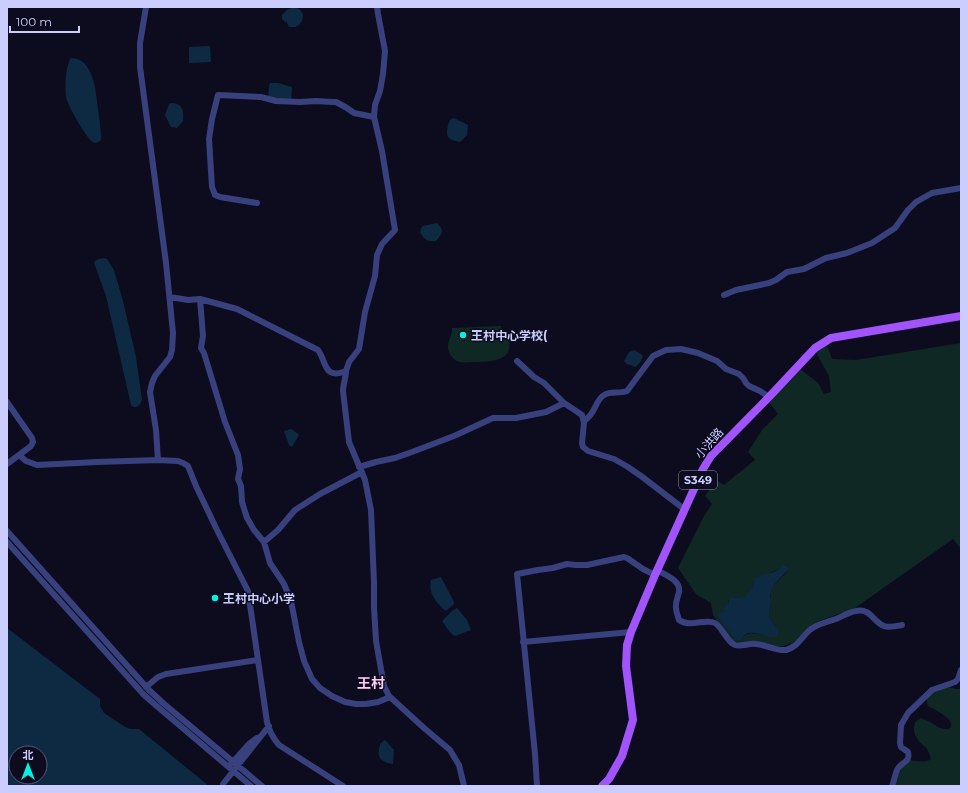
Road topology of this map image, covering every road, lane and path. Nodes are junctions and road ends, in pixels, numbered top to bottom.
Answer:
1 (146, 7) edge
2 (377, 7) edge
3 (374, 117) junction
4 (961, 188) edge
5 (257, 203) dead end
6 (724, 294) dead end
7 (170, 297) junction
8 (200, 298) junction
9 (961, 316) edge
10 (517, 361) dead end
11 (346, 370) junction
12 (768, 397) junction
13 (7, 402) edge
14 (564, 403) junction
15 (584, 421) junction
16 (19, 455) junction
17 (158, 460) junction
18 (7, 464) edge
19 (360, 470) junction
20 (684, 509) junction
21 (7, 531) edge
22 (7, 542) edge
23 (264, 542) junction
24 (656, 573) junction
25 (902, 625) dead end
26 (631, 632) junction
27 (523, 642) junction
28 (258, 660) junction
29 (961, 670) edge
30 (146, 687) junction
31 (390, 696) junction
32 (269, 727) junction
33 (231, 765) junction
34 (223, 784) dead end
35 (251, 786) edge
36 (262, 786) edge
37 (343, 786) edge
38 (464, 786) edge
39 (537, 786) edge
40 (602, 786) edge
41 (892, 786) edge

1 - 7 street
2 - 3 street
3 - 5 street
3 - 11 street
4 - 6 street
7 - 8 street
7 - 17 street
8 - 11 street
8 - 23 street
9 - 12 main road, 小洪路 / S349
10 - 14 street
11 - 19 street
12 - 15 street
12 - 20 main road, 小洪路 / S349
13 - 16 street
14 - 15 street
14 - 19 street
15 - 20 street
16 - 17 street
16 - 18 street
17 - 28 street
19 - 23 street
19 - 31 street
20 - 24 main road, 小洪路 / S349
21 - 30 street
22 - 33 street
23 - 31 street
24 - 25 street
24 - 26 main road, 小洪路 / S349
24 - 27 street
26 - 27 street
26 - 40 main road, 小洪路 / S349
27 - 39 street
28 - 30 street
28 - 32 street
29 - 41 street
30 - 33 street
31 - 38 street
32 - 33 street
32 - 34 street
32 - 37 street
33 - 35 street
33 - 36 street

